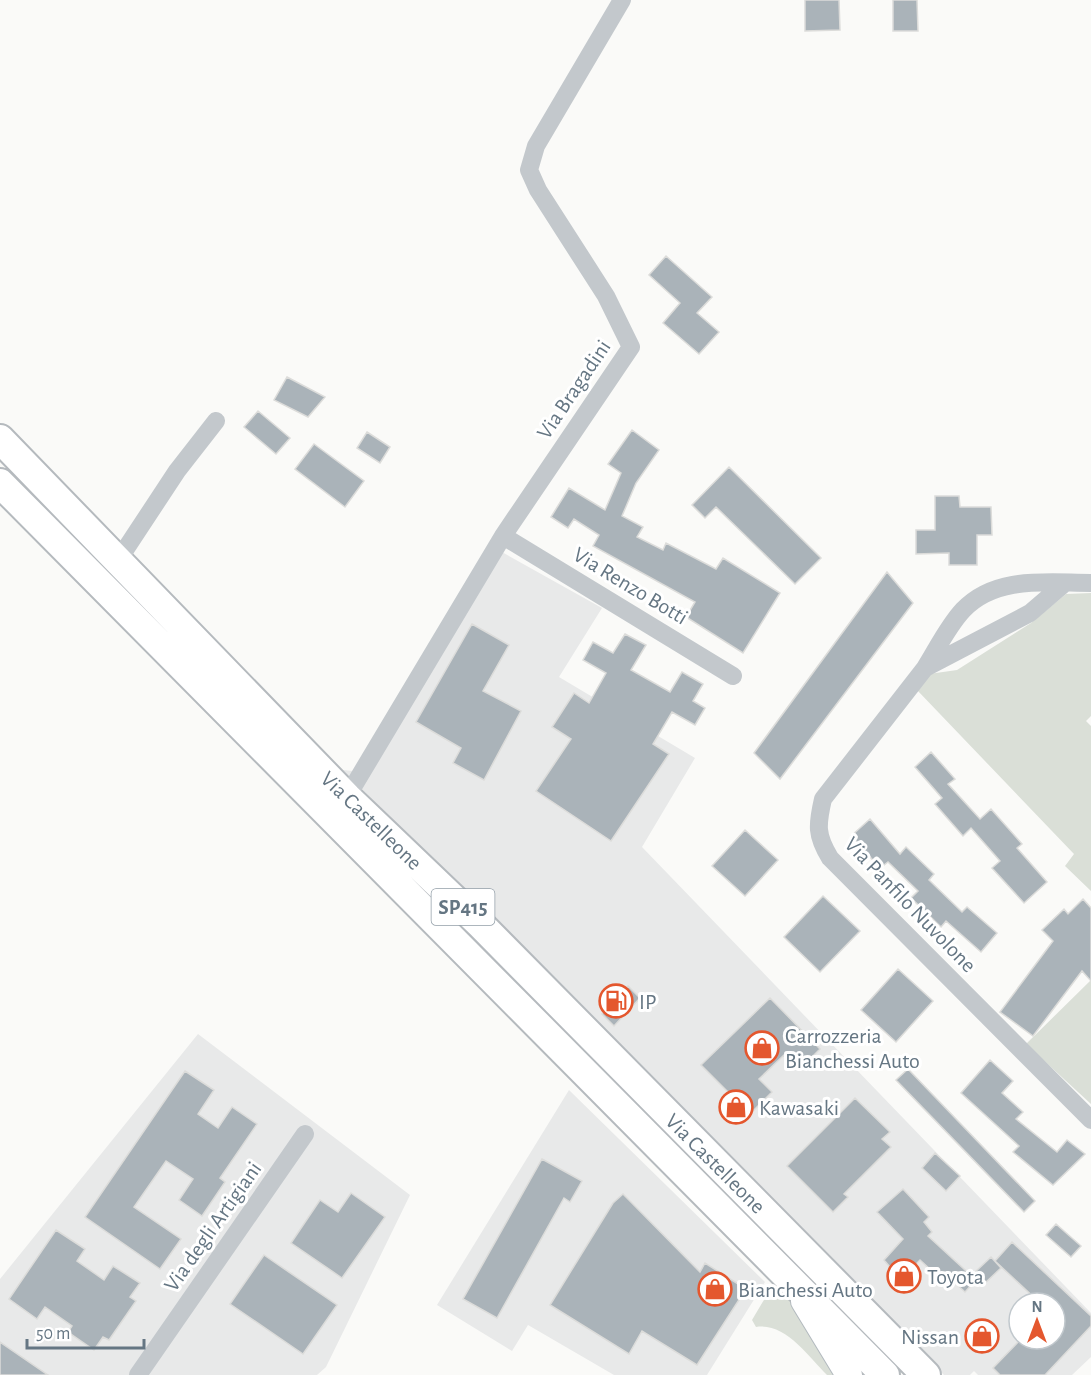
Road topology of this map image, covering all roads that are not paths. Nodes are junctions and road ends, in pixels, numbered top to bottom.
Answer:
1 (622, 0) edge
2 (216, 421) dead end
3 (0, 439) edge
4 (0, 483) edge
5 (503, 536) junction
6 (119, 558) junction
7 (1027, 583) junction
8 (1065, 583) junction
9 (1091, 583) edge
10 (1030, 613) junction
11 (925, 668) junction
12 (733, 676) dead end
13 (347, 797) junction
14 (1091, 1120) edge
15 (305, 1134) dead end
16 (796, 1288) junction
17 (138, 1375) edge
18 (849, 1375) edge
19 (885, 1375) edge
20 (926, 1375) edge

1 - 5 street, Via Bragadini
2 - 6 street
3 - 6 main road, Via Castelleone / SP415
4 - 16 main road, Via Castelleone / SP415
5 - 12 street, Via Renzo Botti
5 - 13 street, Via Bragadini
6 - 13 main road, Via Castelleone / SP415
7 - 8 street, Via Panfilo Nuvolone
7 - 10 street
7 - 11 street, Via Panfilo Nuvolone
8 - 9 street, Via Panfilo Nuvolone
8 - 10 street, Via Panfilo Nuvolone
10 - 11 street, Via Panfilo Nuvolone
11 - 14 street, Via Panfilo Nuvolone
13 - 20 main road, Via Castelleone / SP415
15 - 17 street, Via degli Artigiani
16 - 18 street
16 - 19 main road, Via Castelleone / SP415

